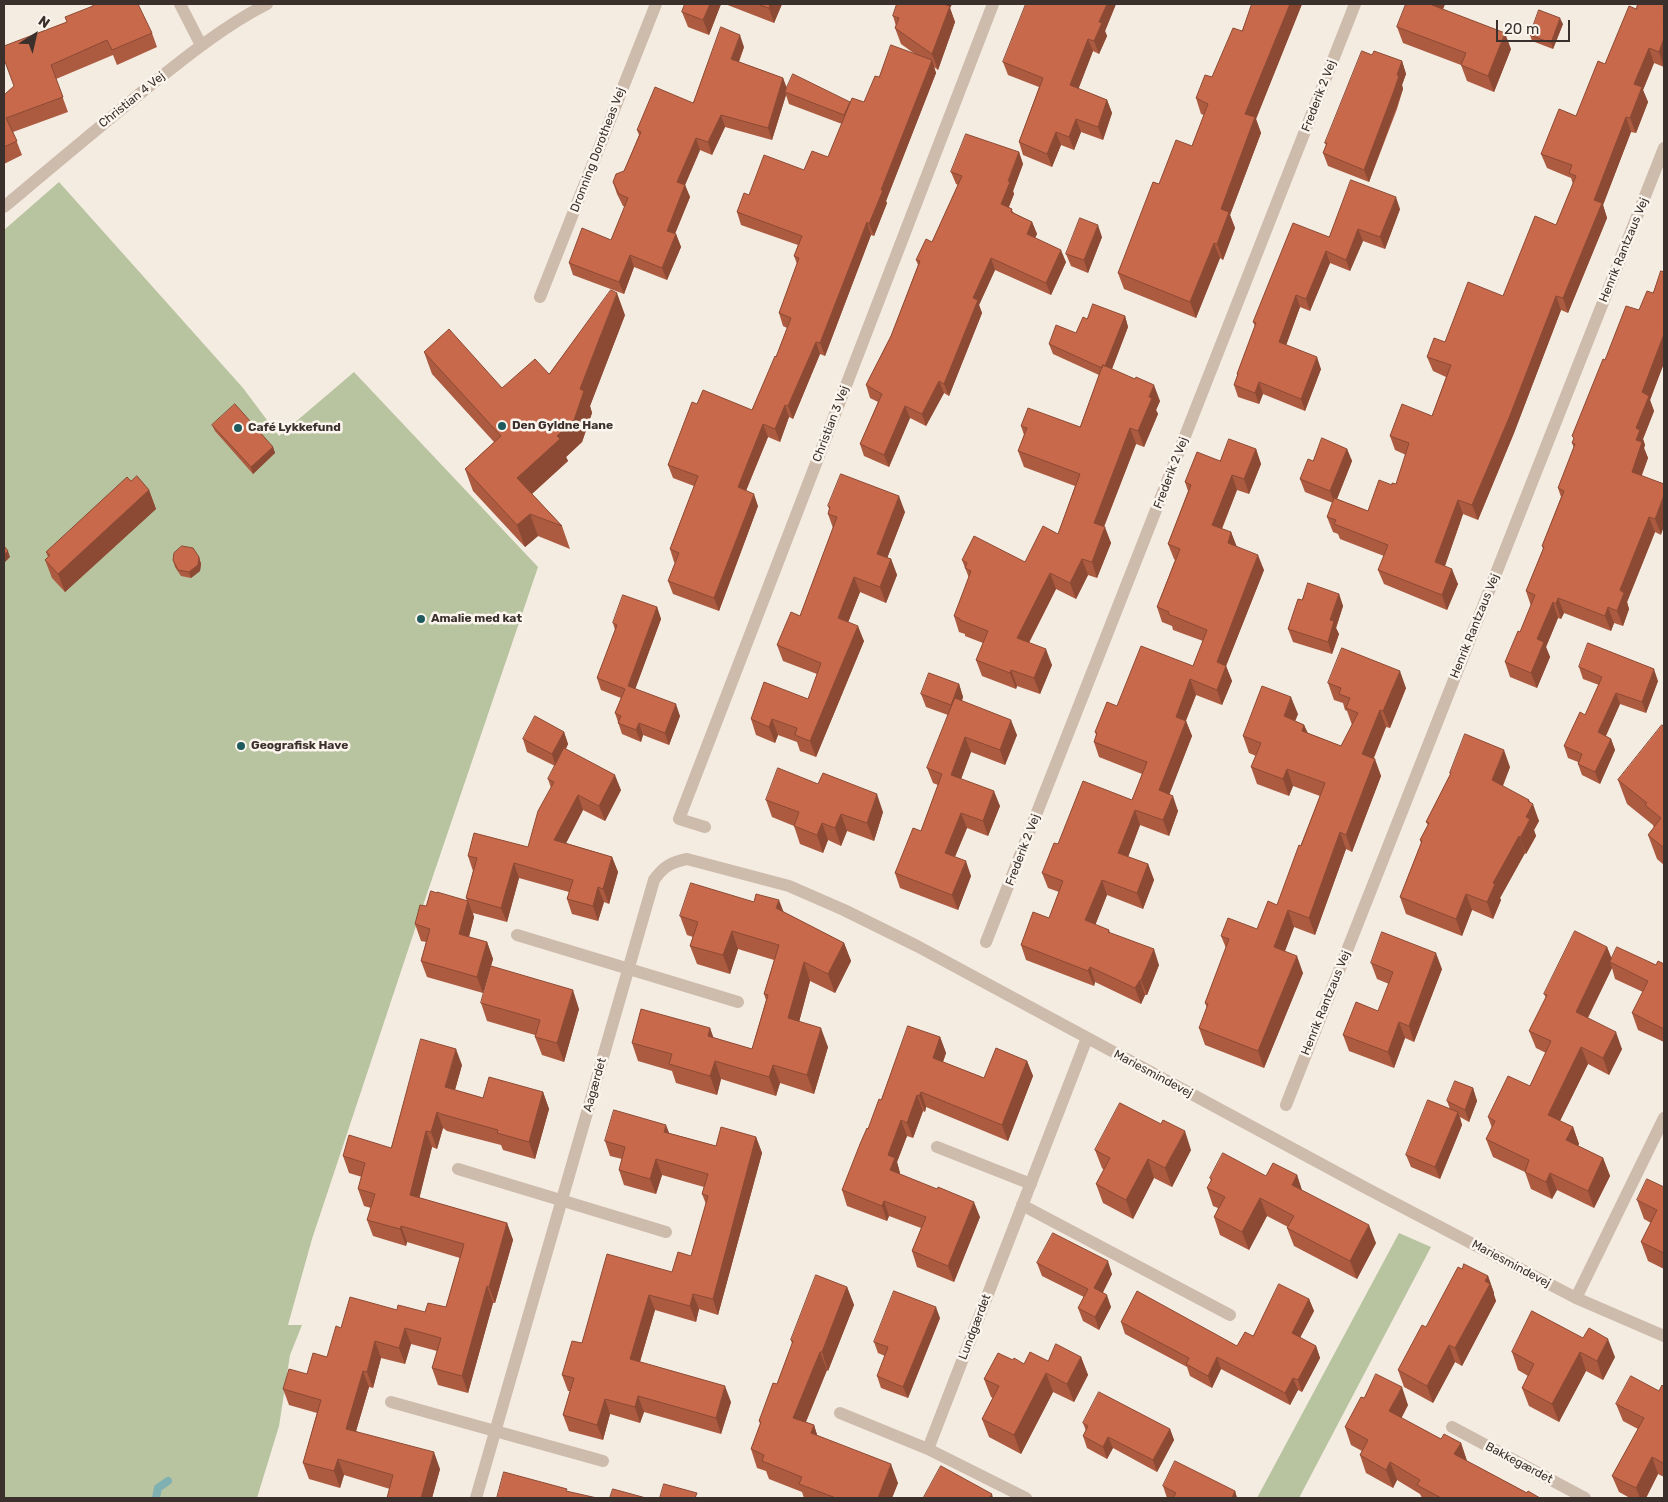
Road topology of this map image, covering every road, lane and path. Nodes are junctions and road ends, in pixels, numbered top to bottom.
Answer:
1 (180, 4) edge
2 (267, 4) edge
3 (656, 4) edge
4 (993, 4) edge
5 (1355, 4) edge
6 (200, 45) junction
7 (1664, 148) edge
8 (4, 207) edge
9 (540, 297) dead end
10 (705, 827) dead end
11 (723, 867) joint
12 (517, 935) dead end
13 (986, 942) dead end
14 (628, 969) junction
15 (738, 1002) dead end
16 (1087, 1038) junction
17 (1286, 1105) dead end
18 (1664, 1118) edge
19 (937, 1147) dead end
20 (458, 1169) dead end
21 (1031, 1184) junction
22 (562, 1201) junction
23 (1022, 1205) junction
24 (666, 1232) dead end
25 (1576, 1298) junction
26 (1230, 1315) dead end
27 (1664, 1336) edge
28 (391, 1402) dead end
29 (840, 1413) dead end
30 (1452, 1427) dead end
31 (496, 1431) junction
32 (928, 1449) junction
33 (603, 1461) dead end
34 (476, 1498) edge
35 (1026, 1498) edge
36 (1585, 1498) edge

1 - 6 street
2 - 6 street, Christian 4 Vej
3 - 9 street, Dronning Dorotheas Vej
4 - 10 street, Christian 3 Vej
5 - 13 street, Frederik 2 Vej
6 - 8 street, Christian 4 Vej
7 - 17 street, Henrik Rantzaus Vej
11 - 14 street, Aagærdet
11 - 16 street, Mariesmindevej
12 - 14 street
14 - 15 street
14 - 22 street, Aagærdet
16 - 21 street, Lundgærdet
16 - 25 street, Mariesmindevej
18 - 25 street
19 - 21 street
20 - 22 street
21 - 23 street, Lundgærdet
22 - 24 street
22 - 31 street, Aagærdet
23 - 26 street
23 - 32 street, Lundgærdet
25 - 27 street, Mariesmindevej
28 - 31 street
29 - 32 street
30 - 36 street, Bakkegærdet
31 - 33 street
31 - 34 street, Aagærdet
32 - 35 street

